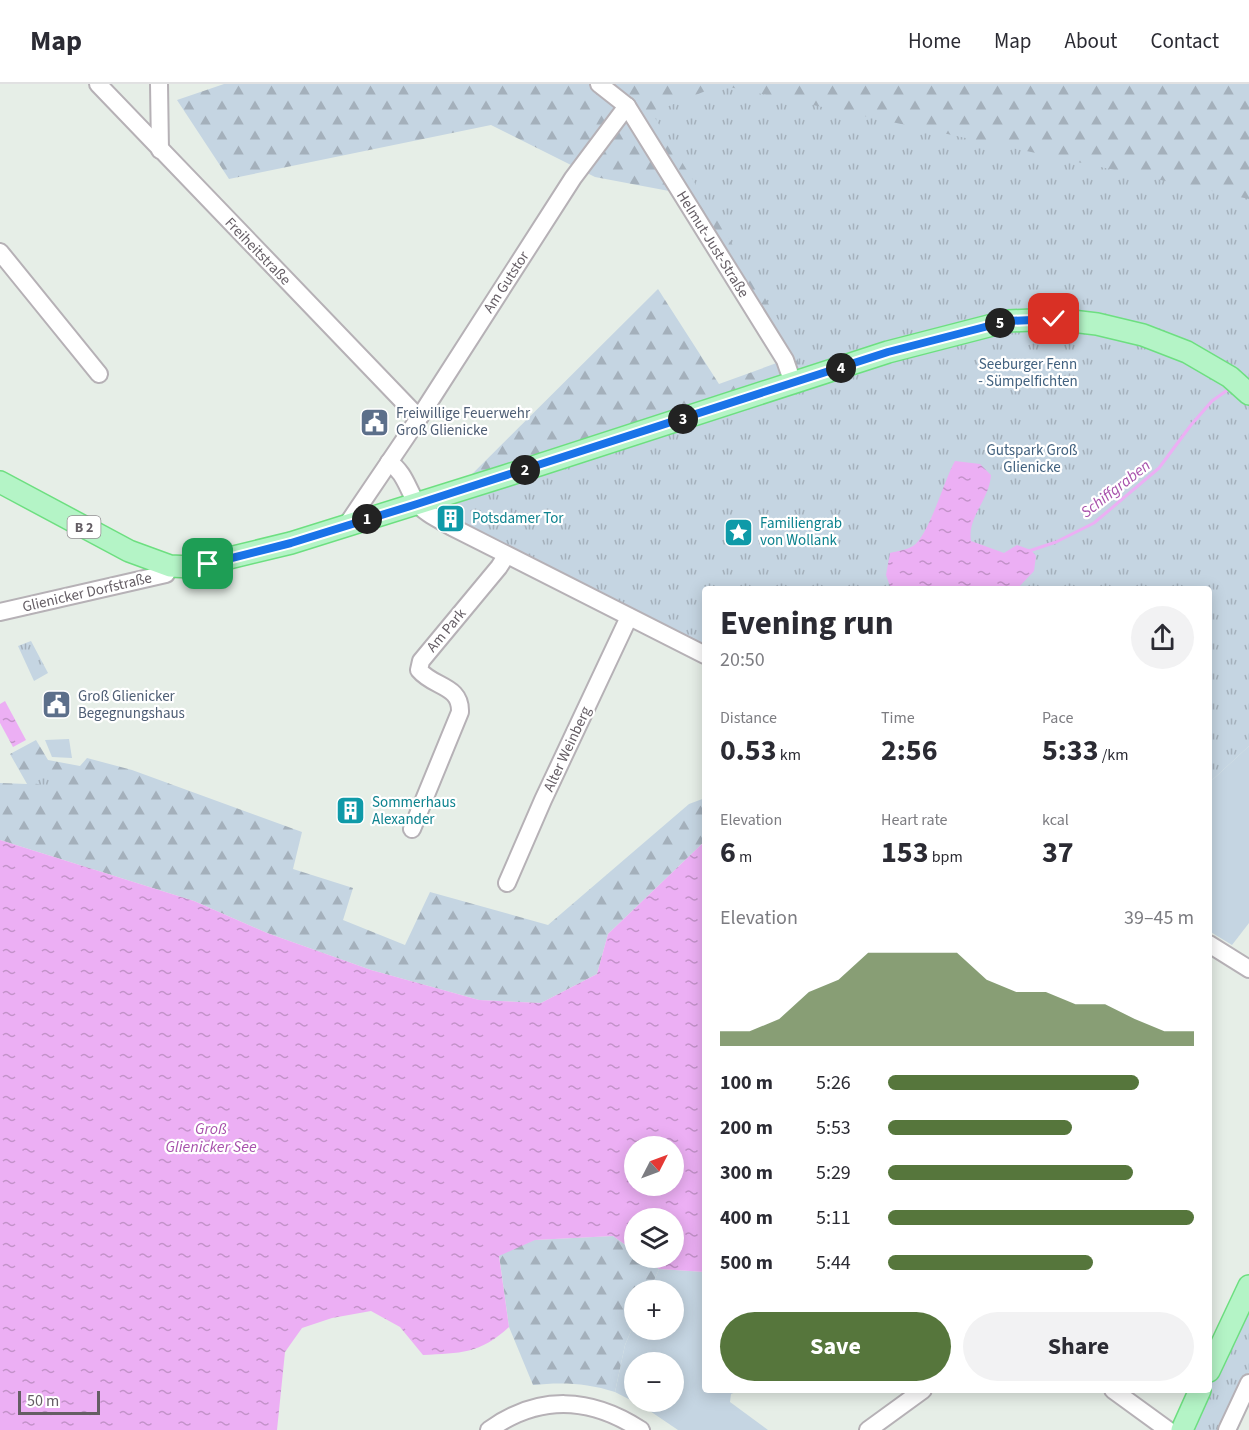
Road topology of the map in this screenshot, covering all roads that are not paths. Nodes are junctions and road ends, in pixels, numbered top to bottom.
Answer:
1 (98, 84) edge
2 (159, 84) edge
3 (599, 84) edge
4 (627, 106) junction
5 (160, 150) junction
6 (0, 252) edge
7 (99, 374) dead end
8 (793, 383) junction
9 (1249, 394) edge
10 (419, 418) junction
11 (389, 462) junction
12 (0, 482) edge
13 (417, 504) junction
14 (346, 526) junction
15 (506, 556) junction
16 (170, 566) junction
17 (0, 612) edge
18 (629, 617) junction
19 (702, 654) edge
20 (412, 829) dead end
21 (507, 883) dead end
22 (1212, 946) edge
23 (1249, 969) edge
24 (1249, 1286) edge
25 (1212, 1365) edge
26 (1249, 1383) edge
27 (919, 1393) edge
28 (1117, 1393) edge
29 (1199, 1393) edge
30 (489, 1430) edge
31 (641, 1430) edge
32 (868, 1430) edge
33 (1168, 1430) edge
34 (1182, 1430) edge
35 (1227, 1430) edge

1 - 5 street, Freiheitstraße
2 - 5 street
3 - 4 street, Helmut-Just-Straße
4 - 8 street, Helmut-Just-Straße
4 - 10 street, Am Gutstor
5 - 10 street, Freiheitstraße
6 - 7 street
8 - 9 main road, B 2
8 - 13 main road, B 2
10 - 11 street, Am Gutstor
11 - 13 street
11 - 14 street, Am Gutstor
12 - 16 main road, B 2
13 - 14 main road, B 2
13 - 15 street
14 - 16 main road, B 2
15 - 18 street
15 - 20 street, Am Park
16 - 17 street, Glienicker Dorfstraße
18 - 19 street
18 - 21 street, Alter Weinberg
22 - 23 street
24 - 25 main road
26 - 35 street
27 - 32 street
28 - 33 street
29 - 34 main road
30 - 31 street

